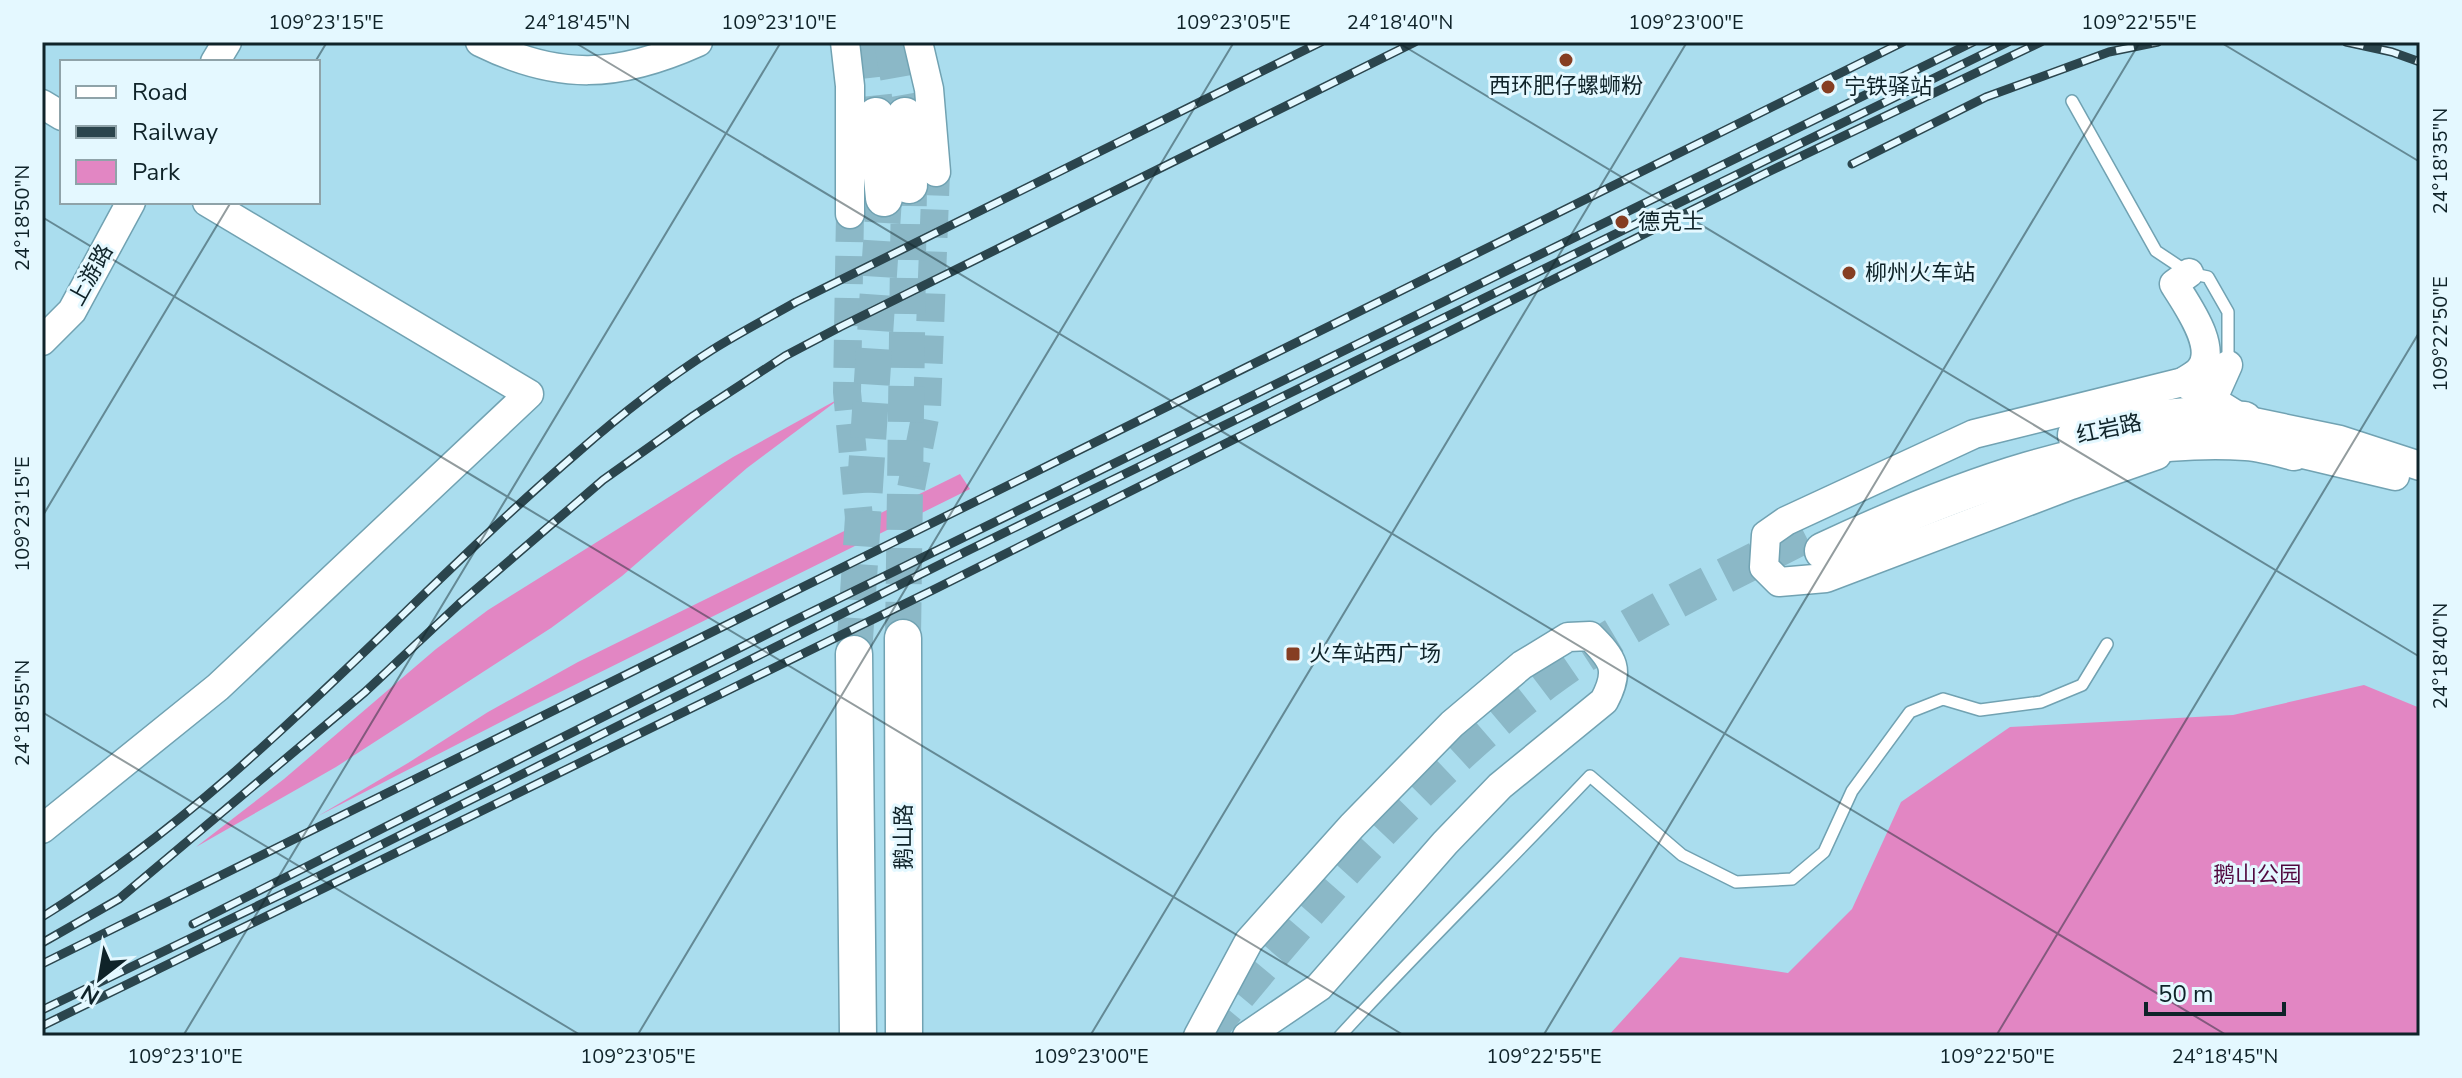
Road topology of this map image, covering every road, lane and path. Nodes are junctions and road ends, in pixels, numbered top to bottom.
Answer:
1 (227, 42) edge
2 (480, 42) edge
3 (698, 42) edge
4 (845, 42) edge
5 (918, 42) edge
6 (934, 42) edge
7 (216, 60) edge
8 (929, 89) junction
9 (2072, 101) dead end
10 (42, 104) edge
11 (60, 115) edge
12 (891, 116) tunnel mouth
13 (909, 185) joint
14 (130, 204) edge
15 (210, 204) edge
16 (850, 214) tunnel mouth
17 (2189, 273) junction
18 (42, 341) edge
19 (2228, 365) junction
20 (2188, 413) junction
21 (2244, 420) junction
22 (2294, 452) junction
23 (2420, 466) edge
24 (2420, 483) edge
25 (1816, 542) tunnel mouth
26 (903, 638) tunnel mouth
27 (2107, 644) dead end
28 (854, 654) tunnel mouth
29 (42, 829) edge
30 (858, 1036) edge
31 (904, 1036) edge
32 (1198, 1036) edge
33 (1247, 1036) edge
34 (1340, 1036) edge

1 - 7 street
2 - 3 street
4 - 16 street
5 - 8 street
6 - 8 street
8 - 13 street
9 - 17 lane
10 - 11 street
12 - 13 main road
14 - 18 street, 上游路
15 - 29 street
17 - 19 lane
17 - 20 street
19 - 20 street
19 - 21 lane
20 - 20 street
20 - 21 main road, 红岩路
20 - 22 main road, 红岩路
20 - 25 main road, 红岩路
21 - 22 lane
21 - 23 street, 红岩路
22 - 24 street, 红岩路
26 - 31 main road, 鹅山路
27 - 34 lane
28 - 30 main road
32 - 33 street

